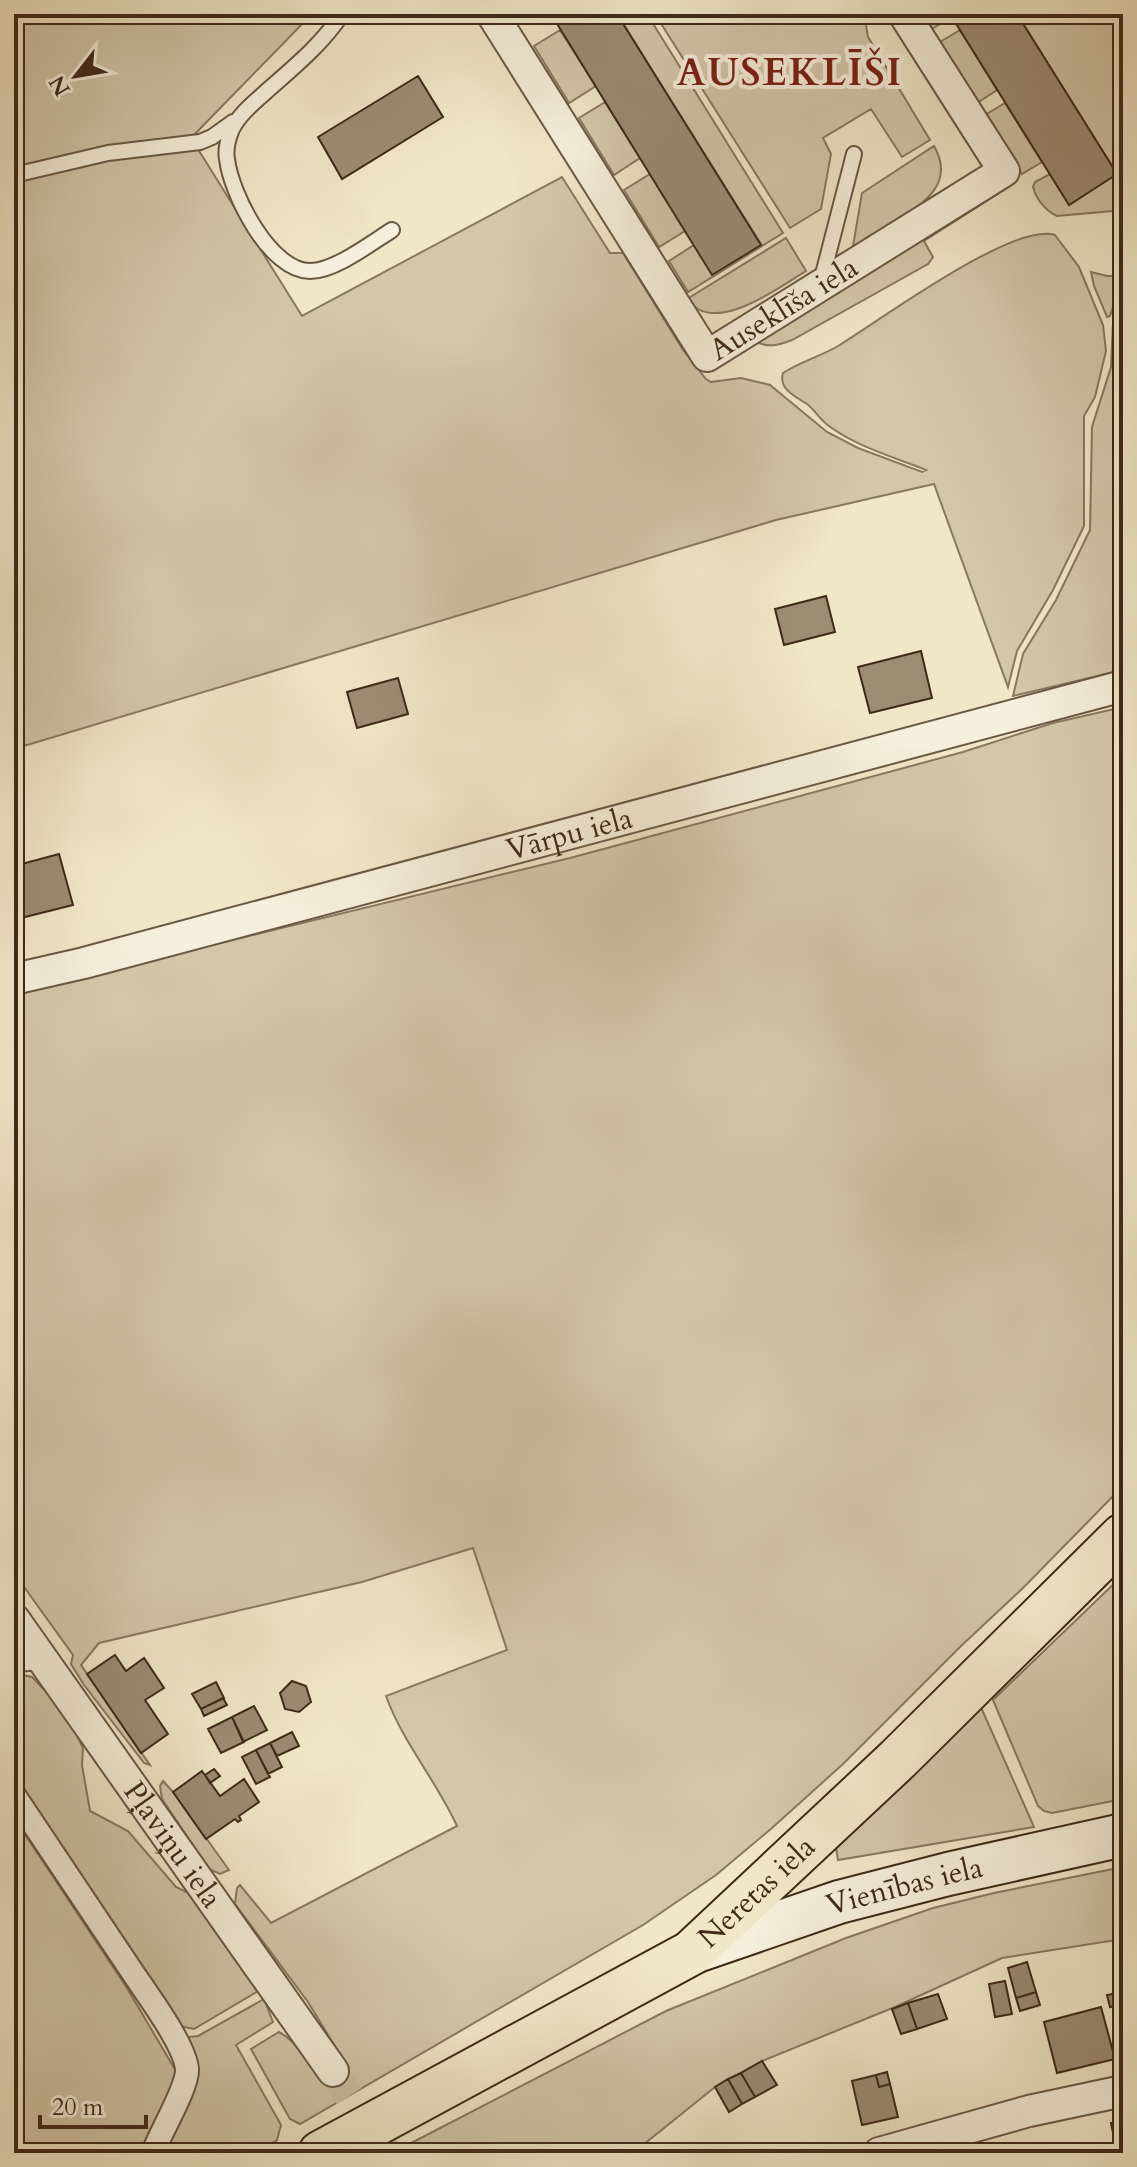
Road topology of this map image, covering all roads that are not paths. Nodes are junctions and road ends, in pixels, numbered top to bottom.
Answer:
1 (342, 14) edge
2 (492, 14) edge
3 (904, 14) edge
4 (242, 113) junction
5 (854, 154) dead end
6 (14, 175) edge
7 (392, 230) dead end
8 (820, 286) junction
9 (1123, 686) edge
10 (14, 979) edge
11 (1123, 1536) edge
12 (14, 1619) edge
13 (29, 1663) edge
14 (14, 1795) edge
15 (1123, 1835) edge
16 (691, 1953) junction
17 (333, 2071) tunnel mouth
18 (1123, 2091) edge
19 (153, 2153) edge
20 (321, 2153) edge
21 (879, 2153) edge

1 - 4 lane
2 - 8 street, Auseklīša iela
3 - 8 street, Auseklīša iela
4 - 6 lane
4 - 7 lane
5 - 8 lane
9 - 10 street, Vārpu iela
11 - 16 main road, Neretas iela
12 - 13 street, Pļaviņu iela
13 - 17 street, Pļaviņu iela
14 - 19 street
15 - 16 main road, Vienības iela
16 - 20 main road, Neretas iela
18 - 21 street

